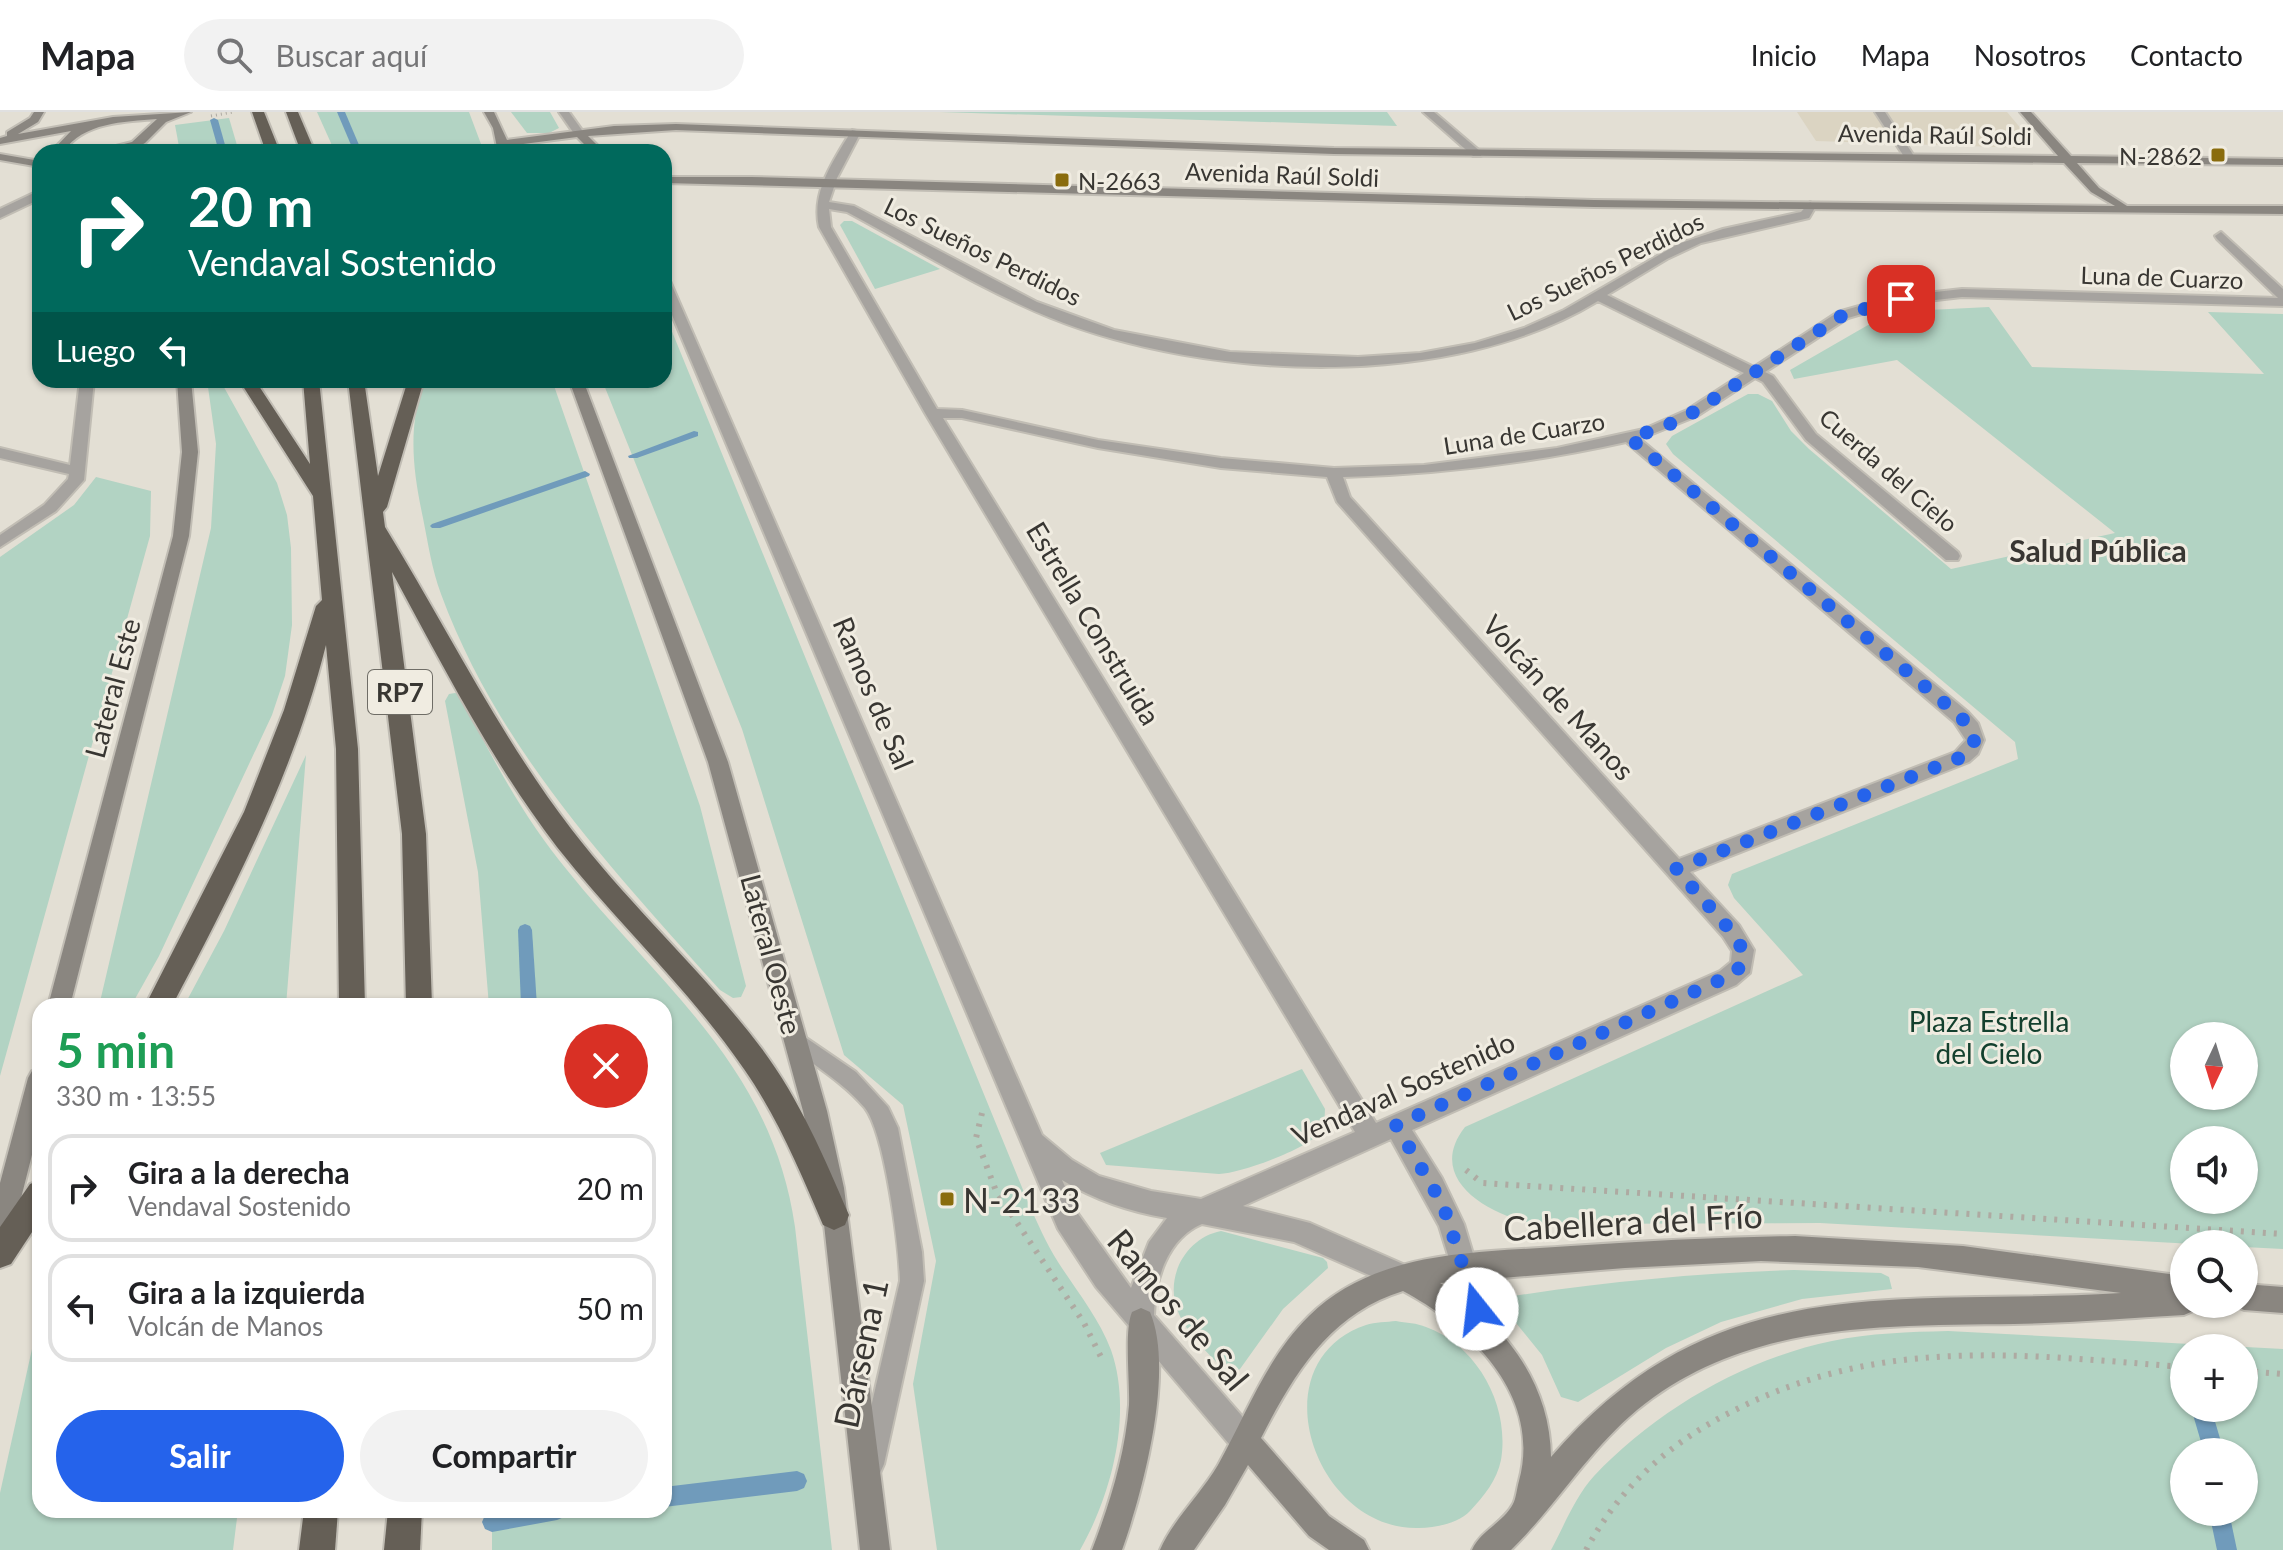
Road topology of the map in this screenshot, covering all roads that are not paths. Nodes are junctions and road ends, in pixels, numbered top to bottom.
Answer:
1 (102, 112) edge
2 (258, 112) edge
3 (292, 112) edge
4 (489, 112) edge
5 (564, 112) edge
6 (1428, 112) edge
7 (1880, 112) edge
8 (2025, 112) edge
9 (178, 113) edge
10 (38, 114) edge
11 (140, 117) junction
12 (83, 124) junction
13 (150, 128) junction
14 (856, 132) junction
15 (579, 133) junction
16 (63, 134) junction
17 (0, 140) edge
18 (141, 140) junction
19 (60, 144) edge
20 (67, 144) edge
21 (128, 144) edge
22 (136, 144) edge
23 (270, 144) edge
24 (305, 144) edge
25 (501, 144) edge
26 (523, 144) edge
27 (590, 144) edge
28 (1477, 154) junction
29 (1909, 156) junction
30 (0, 157) edge
31 (2064, 157) junction
32 (32, 158) edge
33 (2283, 162) edge
34 (32, 163) edge
35 (672, 180) edge
36 (830, 182) junction
37 (32, 198) edge
38 (822, 204) junction
39 (1810, 206) junction
40 (2133, 209) junction
41 (2283, 210) edge
42 (0, 214) edge
43 (2221, 236) dead end
44 (1597, 295) junction
45 (2283, 296) edge
46 (672, 300) edge
47 (2283, 302) edge
48 (1755, 372) junction
49 (86, 388) edge
50 (185, 388) edge
51 (252, 388) edge
52 (312, 388) edge
53 (357, 388) edge
54 (414, 388) edge
55 (579, 388) edge
56 (932, 413) junction
57 (1630, 438) junction
58 (0, 453) edge
59 (78, 472) junction
60 (1334, 473) junction
61 (322, 498) junction
62 (376, 523) junction
63 (0, 542) edge
64 (1952, 556) dead end
65 (331, 584) junction
66 (1676, 869) junction
67 (1744, 958) joint
68 (61, 998) edge
69 (162, 998) edge
70 (352, 998) edge
71 (419, 998) edge
72 (796, 1040) junction
73 (32, 1108) edge
74 (1396, 1125) junction
75 (1028, 1129) junction
76 (1371, 1136) junction
77 (32, 1206) edge
78 (1202, 1210) junction
79 (834, 1215) junction
80 (0, 1230) edge
81 (0, 1253) edge
82 (1465, 1267) junction
83 (1403, 1277) junction
84 (2170, 1287) edge
85 (2258, 1299) edge
86 (2283, 1300) edge
87 (2170, 1303) edge
88 (1141, 1321) junction
89 (1483, 1330) junction
90 (1245, 1441) junction
91 (867, 1482) junction
92 (1522, 1515) junction
93 (320, 1518) edge
94 (404, 1518) edge
95 (317, 1550) edge
96 (402, 1550) edge
97 (875, 1550) edge
98 (1107, 1550) edge
99 (1175, 1550) edge
100 (1354, 1550) edge
101 (1487, 1550) edge

1 - 12 main road
2 - 23 highway
3 - 24 highway
4 - 25 main road
5 - 15 street
6 - 28 street
7 - 29 lane
8 - 31 main road
9 - 11 main road
9 - 13 main road
10 - 16 main road
10 - 17 main road
11 - 12 main road
11 - 13 main road
12 - 16 main road
13 - 18 main road
14 - 15 main road, Avenida Raúl Soldi
14 - 28 main road, Avenida Raúl Soldi
14 - 36 street
15 - 26 main road, Avenida Raúl Soldi
15 - 27 main road
16 - 17 main road
16 - 19 main road
16 - 20 main road
18 - 21 main road
18 - 22 street
28 - 29 main road, Avenida Raúl Soldi
29 - 31 main road, Avenida Raúl Soldi
30 - 32 main road
30 - 34 main road
31 - 33 main road, Avenida Raúl Soldi
31 - 40 main road
35 - 36 main road, Avenida Raúl Soldi
36 - 38 street
36 - 39 main road, Avenida Raúl Soldi
37 - 42 street
38 - 44 street, Los Sueños Perdidos
38 - 56 street, Estrella Construida
39 - 40 main road, Avenida Raúl Soldi
39 - 44 street, Los Sueños Perdidos
40 - 41 main road, Avenida Raúl Soldi
43 - 45 street
44 - 48 street, Cuerda del Cielo
46 - 75 street, Ramos de Sal
47 - 48 street, Luna de Cuarzo
48 - 57 street, Luna de Cuarzo
48 - 64 street, Cuerda del Cielo
49 - 59 street
50 - 68 main road, Lateral Este
51 - 61 highway
52 - 61 highway, RP7
53 - 62 highway, RP7
54 - 62 highway
55 - 72 main road, Lateral Oeste
56 - 60 street, Luna de Cuarzo
56 - 76 street, Estrella Construida
57 - 60 street, Luna de Cuarzo
57 - 66 street
58 - 59 street
59 - 63 street
60 - 66 street, Volcán de Manos
61 - 65 highway, RP7
62 - 71 highway, RP7
62 - 79 highway
65 - 69 highway
65 - 70 highway, RP7
66 - 67 street, Volcán de Manos
67 - 74 street, Vendaval Sostenido
72 - 79 main road, Lateral Oeste
72 - 91 lane, Dársena 1
73 - 80 main road
74 - 76 street, Vendaval Sostenido
74 - 82 street
75 - 78 street, Ramos de Sal
75 - 88 street, Ramos de Sal
76 - 78 street, Vendaval Sostenido
77 - 81 highway
78 - 83 street, Ramos de Sal
78 - 88 street, Vendaval Sostenido
79 - 91 main road, Lateral Oeste
82 - 83 main road, Cabellera del Frío
82 - 84 main road, Cabellera del Frío
82 - 89 street
83 - 89 main road
83 - 90 main road, Cabellera del Frío
85 - 86 main road
87 - 92 main road
88 - 90 street, Ramos de Sal
88 - 98 main road
89 - 92 main road
90 - 99 main road, Cabellera del Frío
90 - 100 main road
91 - 97 main road, Lateral Oeste
92 - 101 main road
93 - 95 highway
94 - 96 highway

